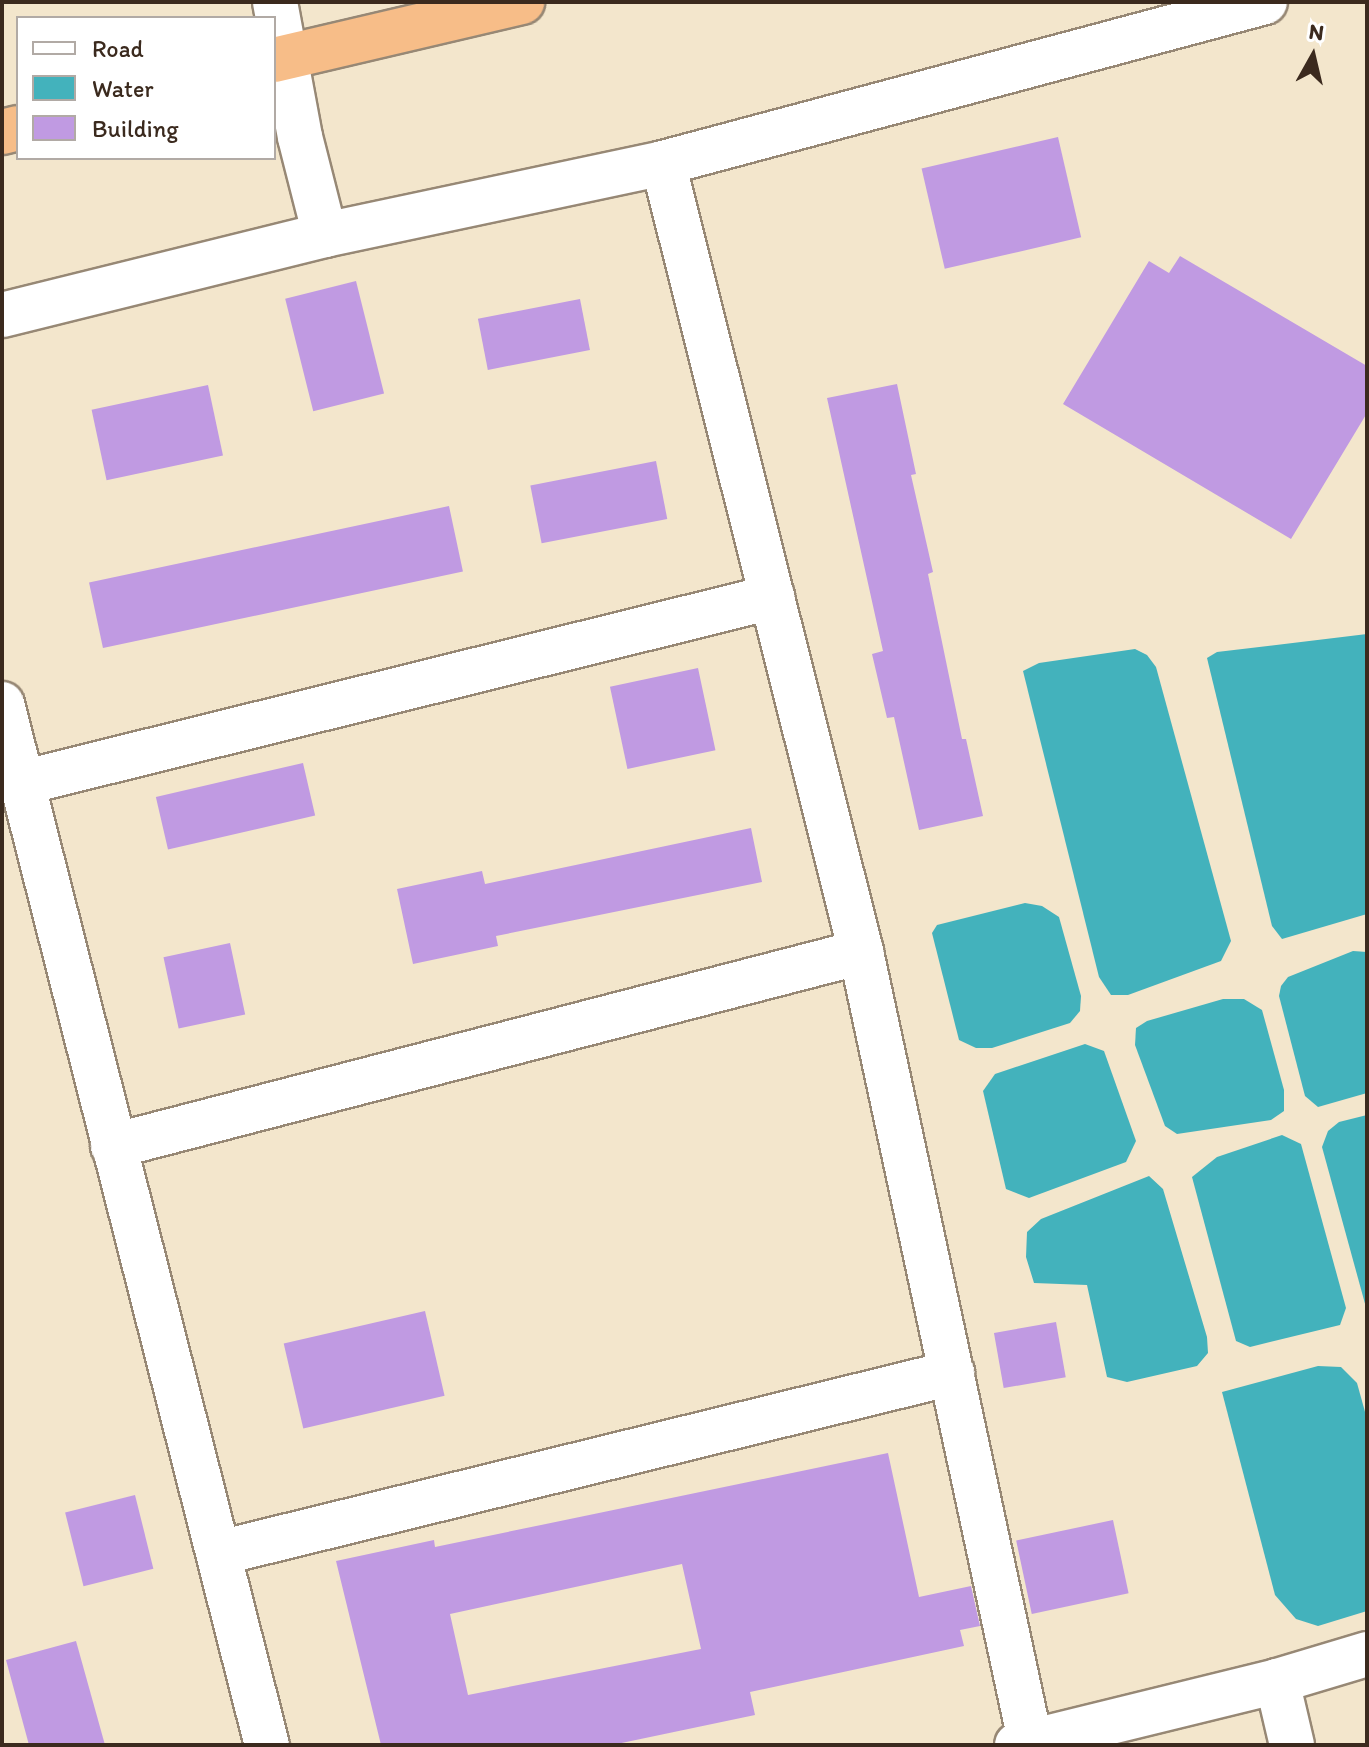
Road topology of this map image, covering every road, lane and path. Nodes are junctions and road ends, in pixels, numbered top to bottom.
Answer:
1 (275, 2) edge
2 (522, 2) edge
3 (1265, 2) edge
4 (280, 59) edge
5 (663, 163) junction
6 (321, 218) junction
7 (2, 315) edge
8 (772, 597) junction
9 (2, 704) edge
10 (21, 783) junction
11 (861, 952) junction
12 (113, 1146) junction
13 (952, 1373) junction
14 (219, 1553) junction
15 (1367, 1654) edge
16 (1277, 1681) junction
17 (1026, 1744) edge
18 (267, 1745) edge
19 (1292, 1745) edge

1 - 4 street
2 - 4 highway
3 - 5 street
4 - 6 street
5 - 6 street
5 - 8 street
6 - 7 street
8 - 10 street
8 - 11 street
9 - 10 street
10 - 12 street
11 - 12 street
11 - 13 street
12 - 14 street
13 - 14 street
13 - 17 street
14 - 18 street
15 - 16 street
16 - 17 street
16 - 19 street

